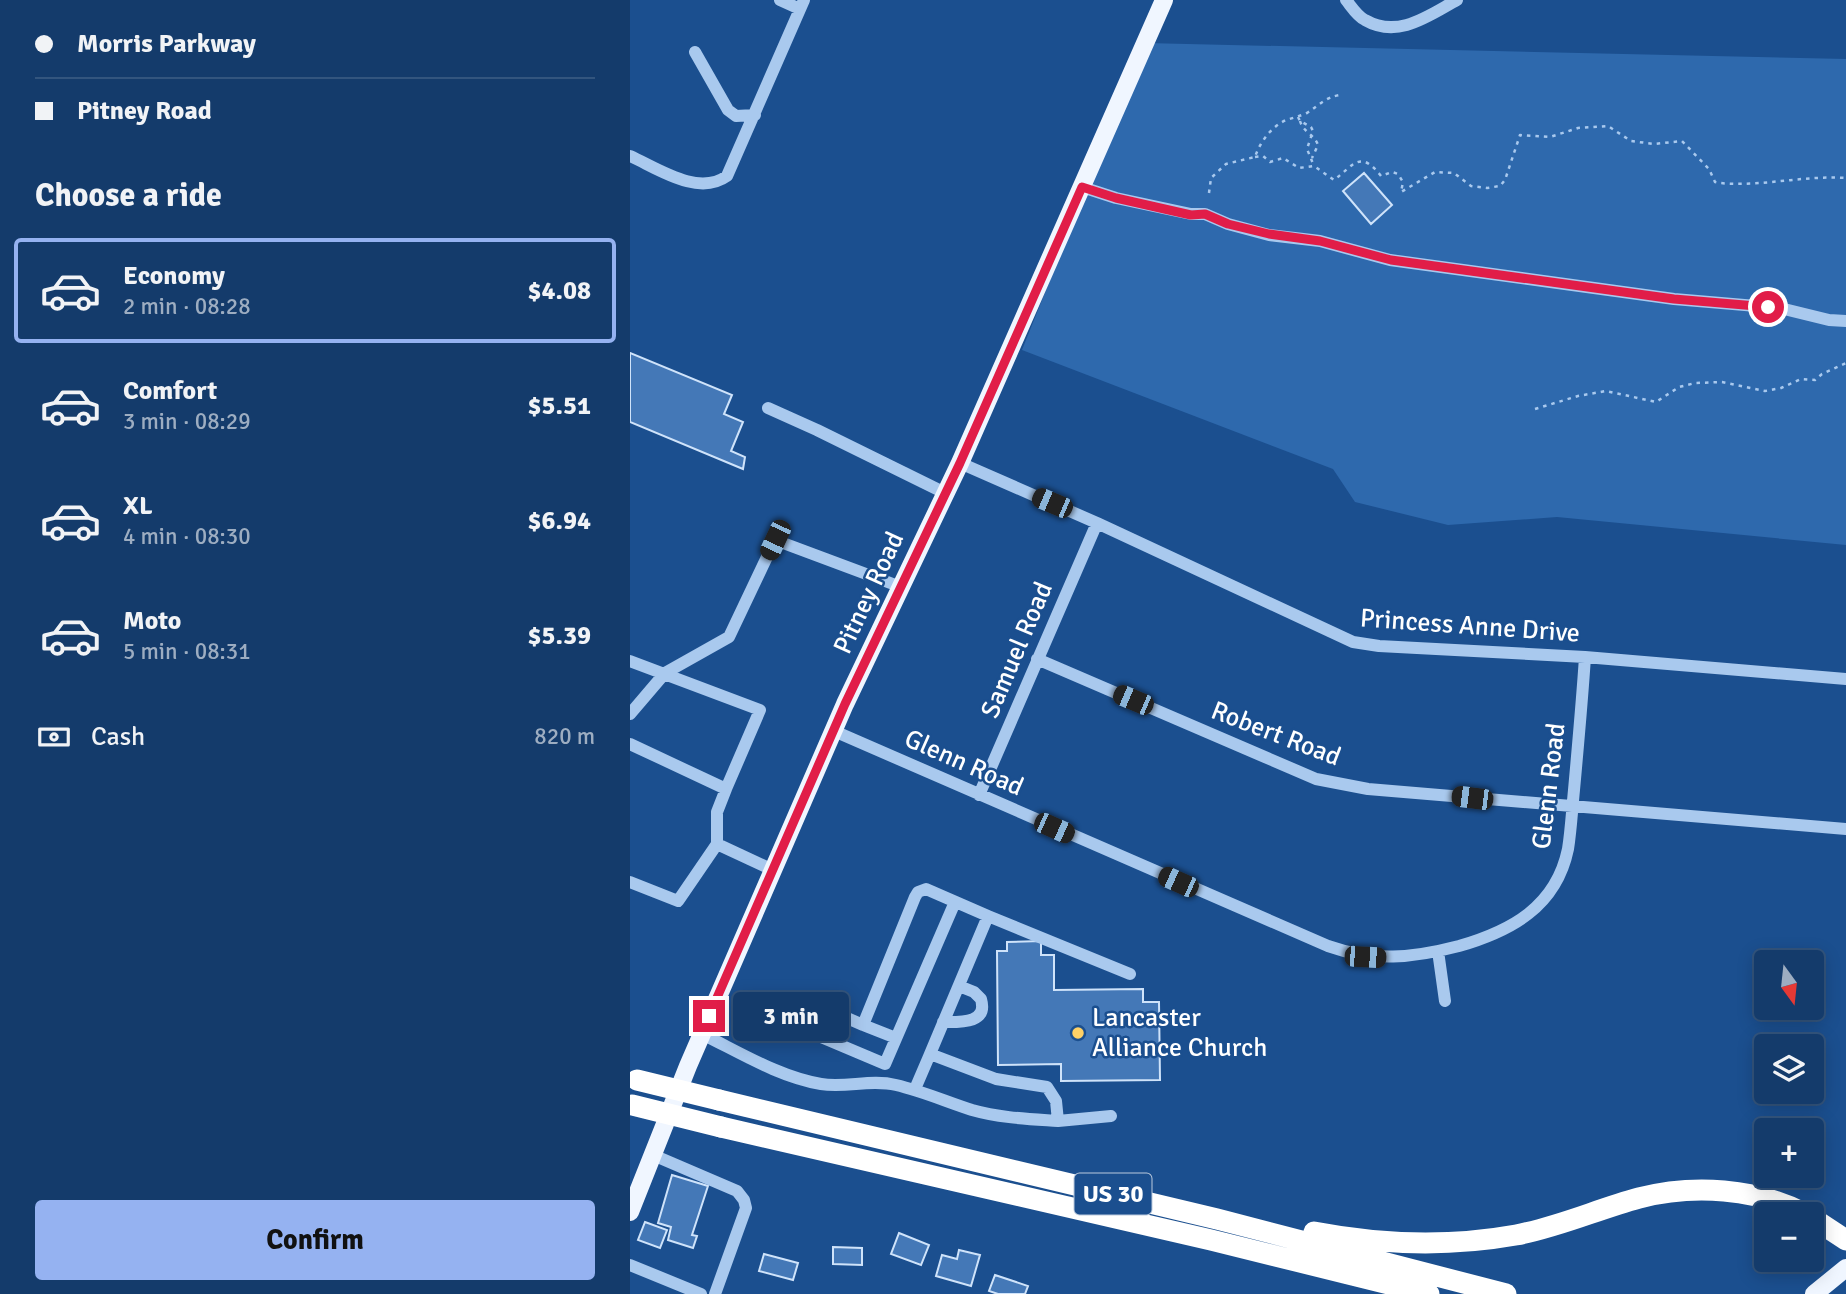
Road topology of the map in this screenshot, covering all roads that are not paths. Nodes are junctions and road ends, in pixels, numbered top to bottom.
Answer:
1 (780, 0) edge
2 (1164, 0) edge
3 (1346, 0) edge
4 (1457, 0) edge
5 (802, 4) edge
6 (695, 52) dead end
7 (755, 115) junction
8 (630, 156) edge
9 (1082, 187) junction
10 (1846, 321) edge
11 (768, 408) dead end
12 (960, 463) junction
13 (945, 493) junction
14 (1097, 523) junction
15 (901, 587) junction
16 (1586, 657) junction
17 (1037, 659) junction
18 (630, 661) edge
19 (665, 673) junction
20 (1846, 679) edge
21 (630, 714) edge
22 (834, 731) junction
23 (630, 744) edge
24 (726, 789) junction
25 (979, 795) junction
26 (1572, 806) junction
27 (1846, 829) edge
28 (717, 844) junction
29 (773, 870) junction
30 (630, 882) edge
31 (955, 902) junction
32 (988, 916) junction
33 (1438, 951) junction
34 (1130, 974) dead end
35 (958, 986) junction
36 (1445, 1001) dead end
37 (943, 1022) junction
38 (863, 1024) junction
39 (702, 1034) junction
40 (896, 1038) junction
41 (930, 1054) junction
42 (885, 1064) junction
43 (634, 1079) edge
44 (877, 1082) junction
45 (915, 1089) junction
46 (631, 1105) edge
47 (1111, 1116) dead end
48 (1058, 1121) junction
49 (653, 1155) junction
50 (1106, 1192) junction
51 (1778, 1202) edge
52 (630, 1212) edge
53 (1824, 1226) edge
54 (1846, 1240) edge
55 (630, 1265) edge
56 (1846, 1268) edge
57 (701, 1294) edge
58 (715, 1294) edge
59 (1429, 1294) edge
60 (1506, 1294) edge
61 (1814, 1294) edge

1 - 5 street
2 - 9 main road, Pitney Road
3 - 4 street
5 - 7 street
6 - 7 street
7 - 8 street
9 - 10 street
9 - 12 main road, Pitney Road
11 - 13 street
12 - 13 main road, Pitney Road
12 - 14 street, Princess Anne Drive
13 - 15 main road, Pitney Road
14 - 16 street, Princess Anne Drive
14 - 17 street, Samuel Road
15 - 19 street
15 - 22 main road, Pitney Road
16 - 20 street, Princess Anne Drive
16 - 26 street, Glenn Road
17 - 25 street, Samuel Road
17 - 26 street, Robert Road
18 - 19 street
19 - 21 street
19 - 24 street
22 - 25 street, Glenn Road
22 - 29 main road, Pitney Road
23 - 24 street
24 - 28 street
25 - 33 street, Glenn Road
26 - 27 street, Robert Road
26 - 33 street, Glenn Road
28 - 29 street
28 - 30 street
29 - 39 main road, Pitney Road
31 - 32 street
31 - 38 street
31 - 40 street
32 - 34 street
32 - 35 street
33 - 36 street
35 - 37 street
35 - 37 street
37 - 41 street
38 - 40 street
38 - 42 street
39 - 44 street
39 - 49 main road, Pitney Road
40 - 42 street
41 - 45 street
41 - 48 street
42 - 44 street
43 - 50 highway, US 30, bridge
44 - 45 street
45 - 48 street
46 - 59 highway, US 30, bridge
47 - 48 street
49 - 52 main road, Pitney Road
49 - 58 street
50 - 51 highway
50 - 60 highway, US 30
53 - 54 highway
55 - 57 street
56 - 61 main road

